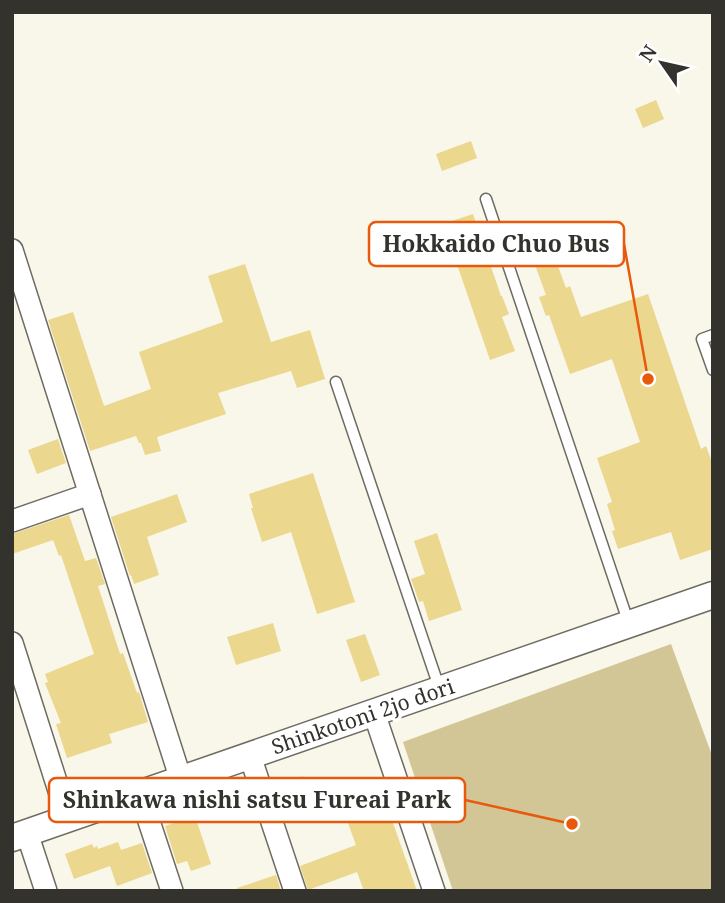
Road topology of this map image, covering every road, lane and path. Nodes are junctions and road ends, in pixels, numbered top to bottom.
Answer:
1 (486, 199) dead end
2 (12, 250) edge
3 (713, 335) edge
4 (713, 370) edge
5 (336, 382) dead end
6 (90, 494) junction
7 (12, 521) edge
8 (713, 595) edge
9 (629, 624) junction
10 (12, 643) edge
11 (439, 690) junction
12 (374, 713) junction
13 (250, 756) junction
14 (181, 780) junction
15 (140, 794) junction
16 (68, 819) junction
17 (20, 836) edge
18 (46, 891) edge
19 (173, 891) edge
20 (295, 891) edge
21 (434, 891) edge

1 - 9 lane
2 - 6 street
3 - 4 lane
5 - 11 lane
6 - 7 street
6 - 14 street
8 - 9 street, Shinkotoni 2jo dori
9 - 11 street, Shinkotoni 2jo dori
10 - 16 street
11 - 12 street, Shinkotoni 2jo dori
12 - 13 street, Shinkotoni 2jo dori
12 - 21 street
13 - 14 street, Shinkotoni 2jo dori
13 - 20 street
14 - 15 street, Shinkotoni 2jo dori
15 - 16 street, Shinkotoni 2jo dori
15 - 19 street
16 - 17 street, Shinkotoni 2jo dori
17 - 18 street

